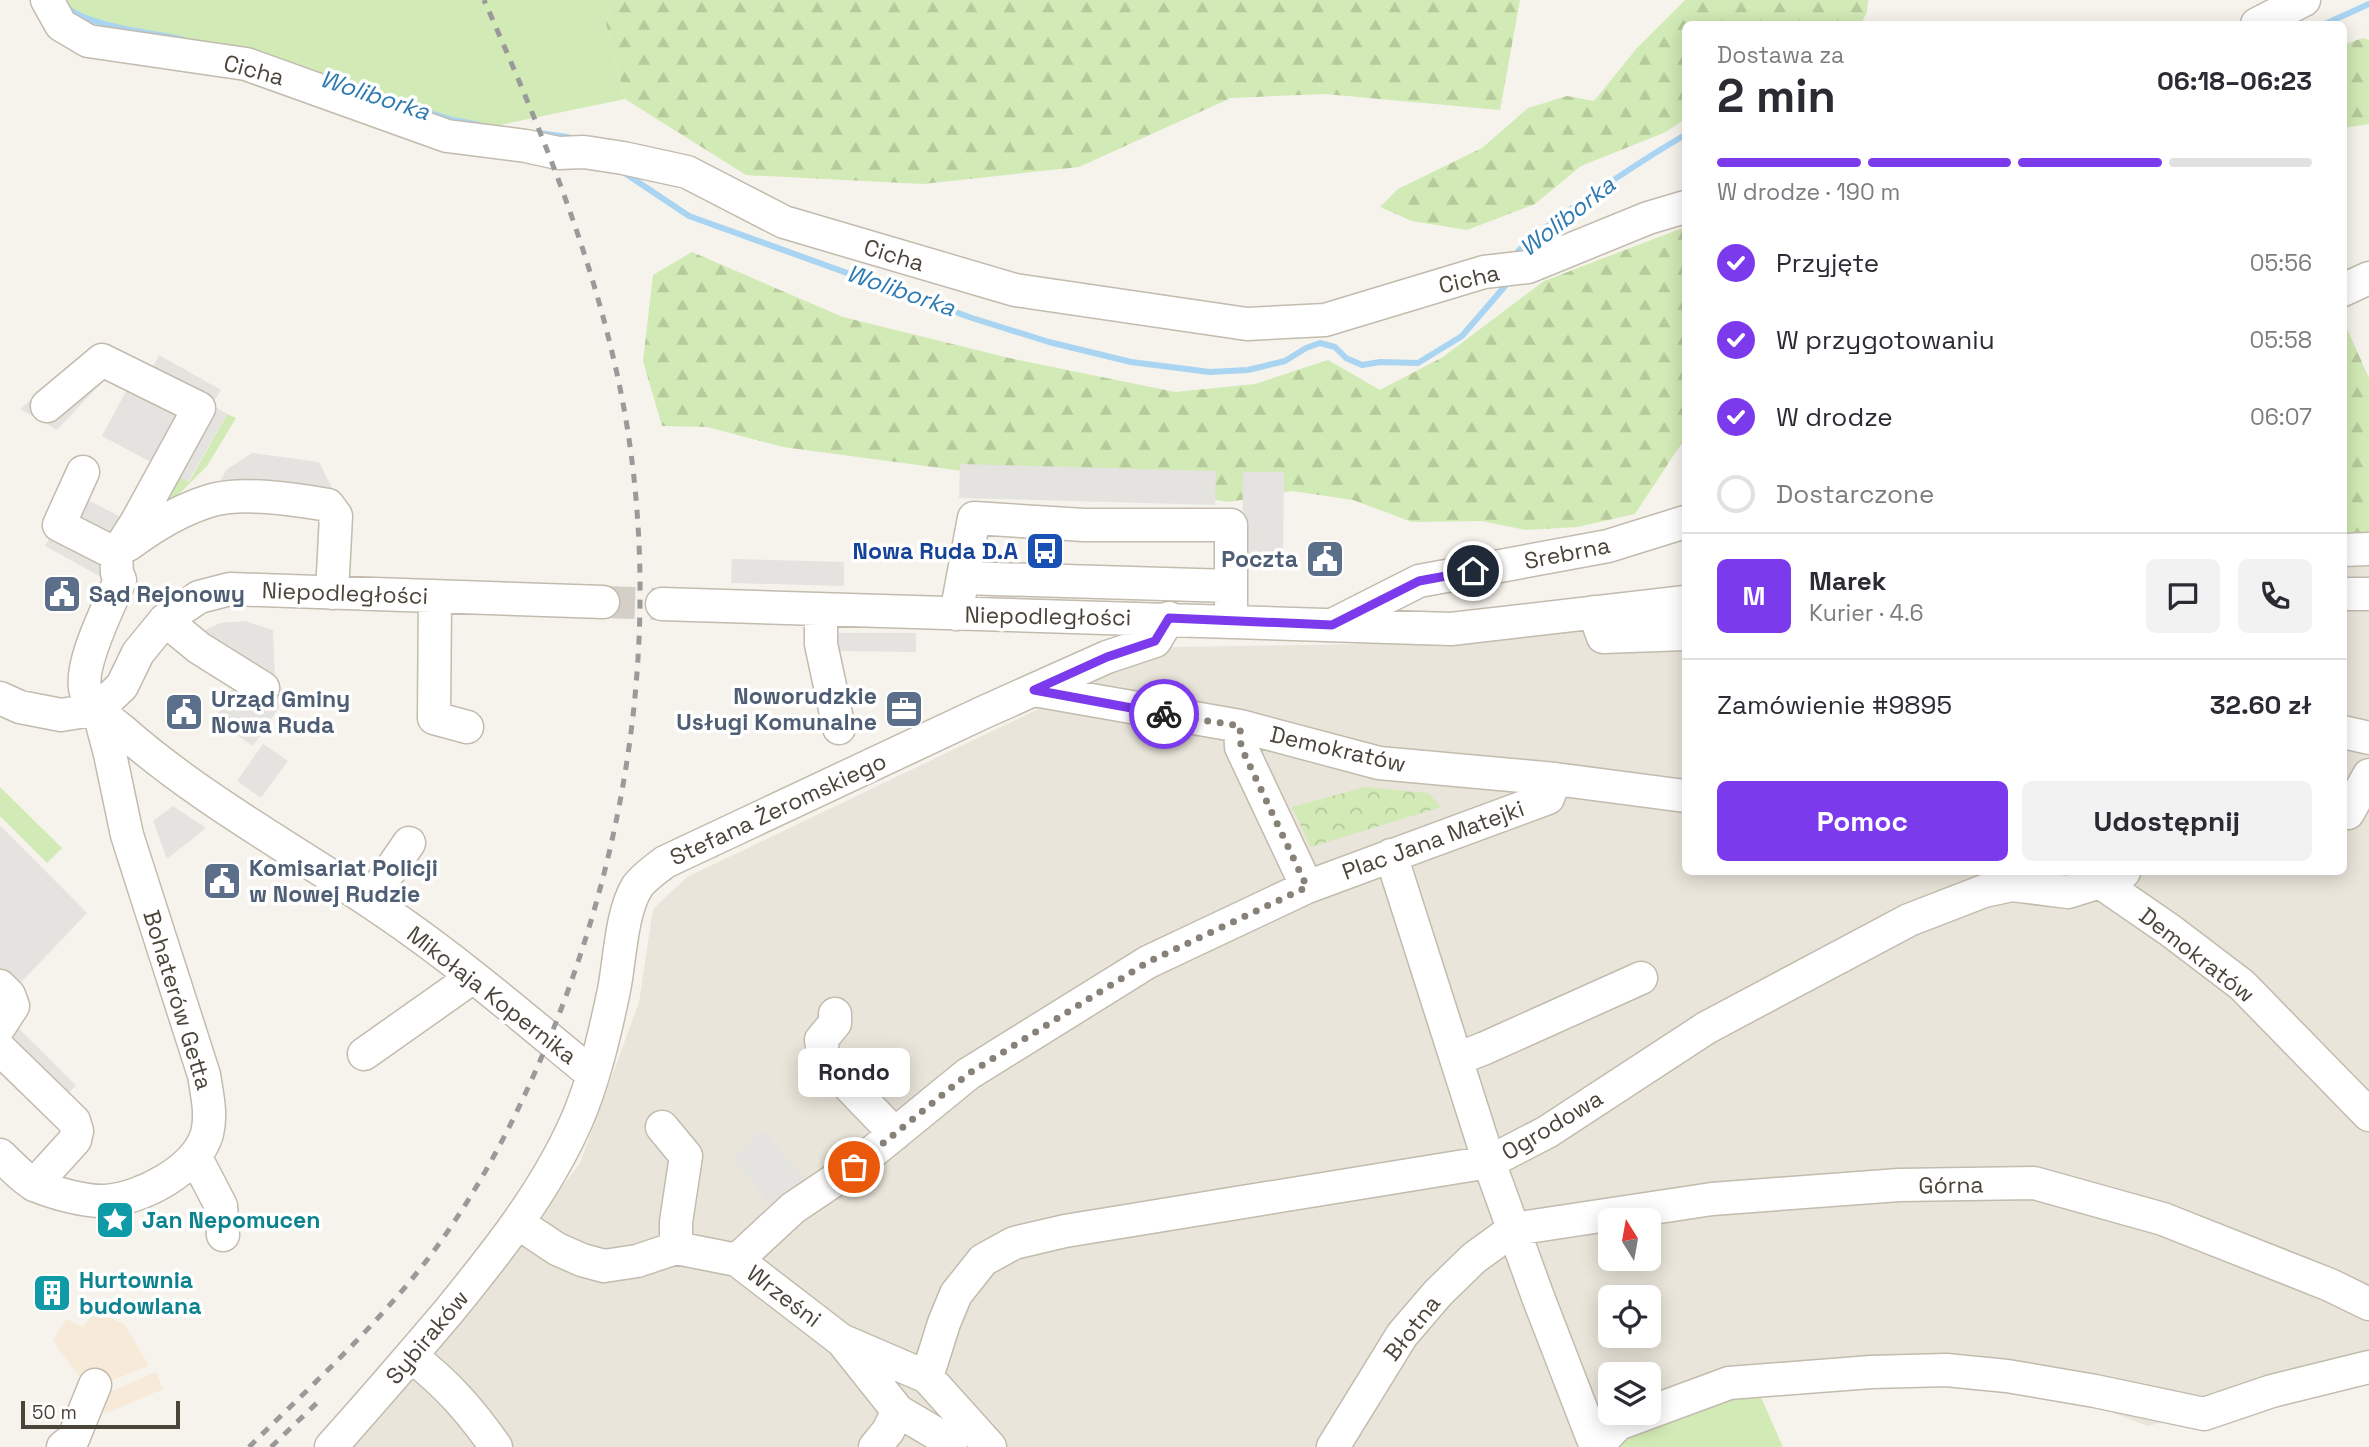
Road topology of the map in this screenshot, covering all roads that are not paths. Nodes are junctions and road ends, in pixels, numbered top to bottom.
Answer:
1 (47, 0) edge
2 (2304, 0) edge
3 (2264, 21) edge
4 (1682, 208) edge
5 (2369, 278) edge
6 (2347, 288) edge
7 (47, 406) dead end
8 (83, 472) dead end
9 (1682, 523) edge
10 (2369, 549) edge
11 (2347, 550) edge
12 (116, 554) junction
13 (962, 579) junction
14 (1094, 581) junction
15 (1231, 586) junction
16 (332, 593) junction
17 (2347, 594) edge
18 (2369, 594) edge
19 (435, 597) junction
20 (603, 602) tunnel mouth
21 (1682, 602) edge
22 (662, 604) tunnel mouth
23 (821, 610) junction
24 (1594, 612) junction
25 (956, 614) junction
26 (1093, 618) junction
27 (1169, 618) junction
28 (165, 620) junction
29 (1231, 621) junction
30 (1332, 625) junction
31 (1682, 634) edge
32 (263, 688) dead end
33 (1034, 690) junction
34 (0, 698) edge
35 (98, 709) junction
36 (1240, 726) junction
37 (467, 727) dead end
38 (839, 728) dead end
39 (2347, 733) edge
40 (2369, 738) edge
41 (2369, 775) edge
42 (1555, 779) junction
43 (1678, 787) edge
44 (2353, 816) edge
45 (409, 843) dead end
46 (1391, 855) junction
47 (2099, 875) edge
48 (1307, 887) junction
49 (369, 901) junction
50 (473, 977) junction
51 (1640, 978) dead end
52 (0, 986) edge
53 (835, 1014) dead end
54 (0, 1026) edge
55 (0, 1049) edge
56 (365, 1054) dead end
57 (1457, 1059) junction
58 (592, 1074) junction
59 (2369, 1115) edge
60 (663, 1127) dead end
61 (895, 1134) junction
62 (0, 1155) edge
63 (195, 1156) junction
64 (1489, 1162) junction
65 (34, 1185) junction
66 (518, 1223) junction
67 (1514, 1229) junction
68 (223, 1235) dead end
69 (676, 1248) junction
70 (737, 1260) junction
71 (2369, 1304) edge
72 (841, 1339) junction
73 (411, 1356) junction
74 (2369, 1367) edge
75 (928, 1377) junction
76 (95, 1385) dead end
77 (898, 1411) junction
78 (63, 1447) edge
79 (331, 1447) edge
80 (496, 1447) edge
81 (875, 1447) edge
82 (951, 1447) edge
83 (990, 1447) edge
84 (1333, 1447) edge
85 (1597, 1447) edge

1 - 4 street, Cicha
2 - 3 street
5 - 6 street
7 - 12 street
8 - 12 street
9 - 30 street, Srebrna
10 - 11 street
12 - 16 street
12 - 35 street, Bohaterów Getta
13 - 14 street
13 - 15 street
13 - 25 street
14 - 15 street
14 - 26 street
15 - 29 street
16 - 19 street, Niepodległości
16 - 28 street, Niepodległości
17 - 18 street
19 - 20 street, Niepodległości
19 - 37 street
21 - 24 street, Niepodległości
22 - 23 street, Niepodległości
23 - 25 street, Niepodległości
23 - 38 street
24 - 30 street, Niepodległości
24 - 31 street
25 - 26 street, Niepodległości
26 - 27 street, Niepodległości
27 - 29 street, Niepodległości
27 - 33 street, Stefana Żeromskiego
28 - 32 street
28 - 35 street, Niepodległości
29 - 30 street, Niepodległości
33 - 36 street, Demokratów
33 - 58 street, Stefana Żeromskiego
34 - 35 street
35 - 49 street, Mikołaja Kopernika
35 - 63 street, Bohaterów Getta
36 - 42 street, Demokratów
36 - 48 street
39 - 40 street
41 - 44 street
42 - 43 street, Demokratów
42 - 46 street, Plac Jana Matejki
45 - 49 street
46 - 48 street, Plac Jana Matejki
46 - 57 street
47 - 59 street, Demokratów
47 - 64 street, Ogrodowa
48 - 61 street, Plac Jana Matejki
49 - 50 street, Mikołaja Kopernika
50 - 56 street
50 - 58 street, Mikołaja Kopernika
51 - 57 street
52 - 54 street
53 - 61 street
55 - 65 street
57 - 64 street
58 - 66 street, Stefana Żeromskiego
60 - 69 street
61 - 70 street, Plac Jana Matejki
62 - 65 street, Bohaterów Getta
63 - 65 street, Bohaterów Getta
63 - 68 street
64 - 67 street
64 - 75 street, Ogrodowa
66 - 69 street, Wrześni
66 - 73 street, Sybiraków
67 - 71 street, Górna
67 - 84 street, Błotna
67 - 85 street
69 - 70 street, Wrześni
70 - 72 street, Wrześni
72 - 75 street, Wrześni
72 - 77 street
73 - 79 street, Sybiraków
73 - 80 street
74 - 85 street
75 - 83 street
76 - 78 street
77 - 81 street
77 - 82 street

